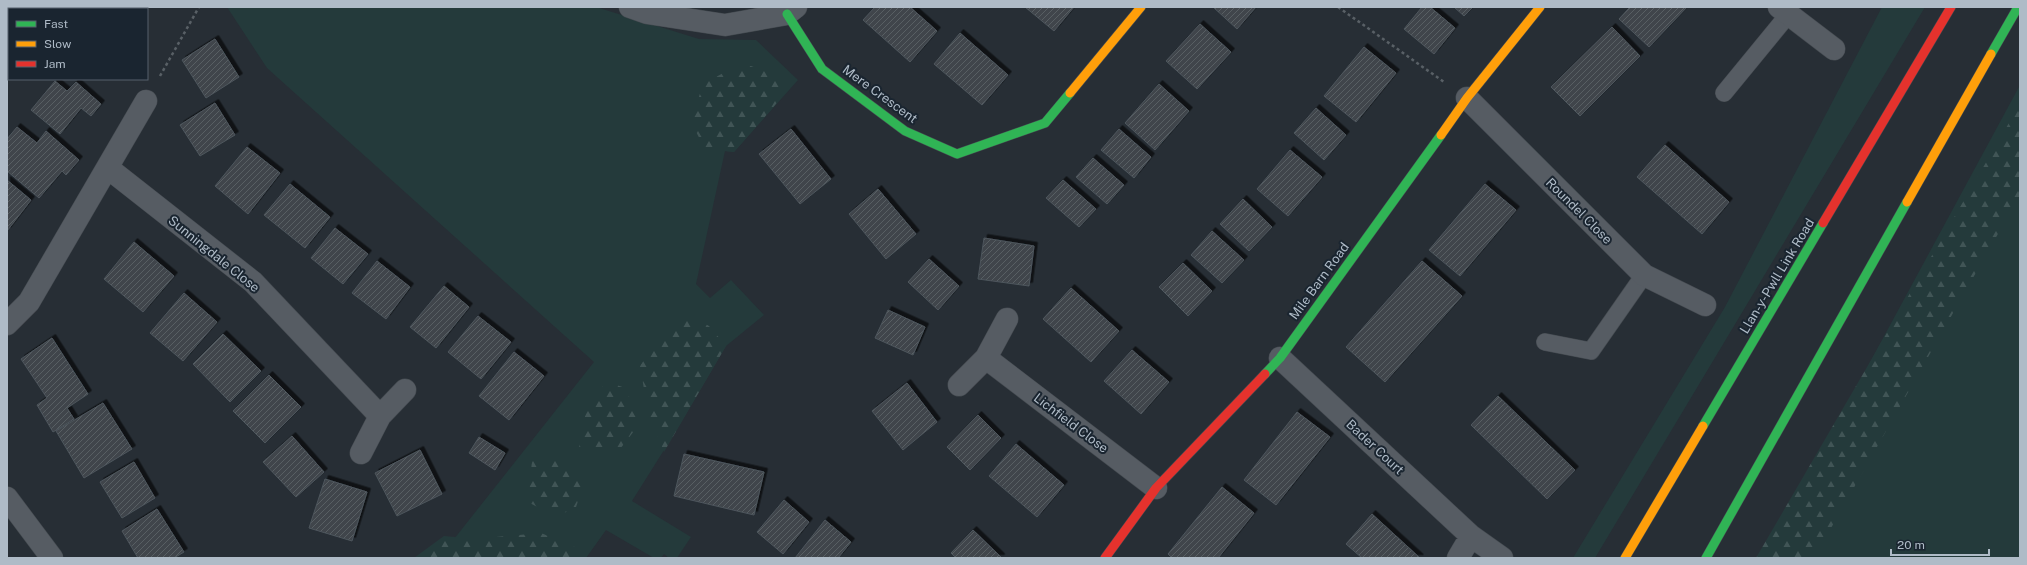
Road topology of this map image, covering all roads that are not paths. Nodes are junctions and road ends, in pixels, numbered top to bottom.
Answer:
1 (630, 7) edge
2 (1141, 7) edge
3 (1540, 7) edge
4 (1951, 7) edge
5 (2018, 7) edge
6 (791, 11) edge
7 (1783, 11) edge
8 (1834, 49) dead end
9 (1724, 93) dead end
10 (1467, 98) junction
11 (146, 101) road end
12 (108, 168) junction
13 (1644, 275) junction
14 (1705, 305) dead end
15 (1007, 319) dead end
16 (7, 324) edge
17 (1545, 342) dead end
18 (986, 358) junction
19 (1280, 358) junction
20 (959, 385) dead end
21 (405, 390) dead end
22 (380, 416) junction
23 (361, 453) dead end
24 (1156, 488) junction
25 (7, 498) edge
26 (1471, 536) junction
27 (52, 558) edge
28 (1105, 558) edge
29 (1458, 558) edge
30 (1502, 558) edge
31 (1625, 558) edge
32 (1706, 558) edge

1 - 6 street
2 - 6 main road, Mere Crescent
3 - 10 main road, Mile Barn Road
4 - 31 main road, Llan-y-Pwll Link Road
5 - 32 main road
7 - 8 street
7 - 9 lane
10 - 13 street, Roundel Close
10 - 19 main road, Mile Barn Road
11 - 12 street
12 - 16 street
12 - 22 street, Sunningdale Close
13 - 14 street, Roundel Close
13 - 17 lane
15 - 18 street
18 - 20 street
18 - 24 street, Lichfield Close
19 - 24 main road, Mile Barn Road
19 - 26 street, Bader Court
21 - 22 street
22 - 23 street
24 - 28 main road, Mile Barn Road
25 - 27 street
26 - 29 street
26 - 30 street, Bader Court

